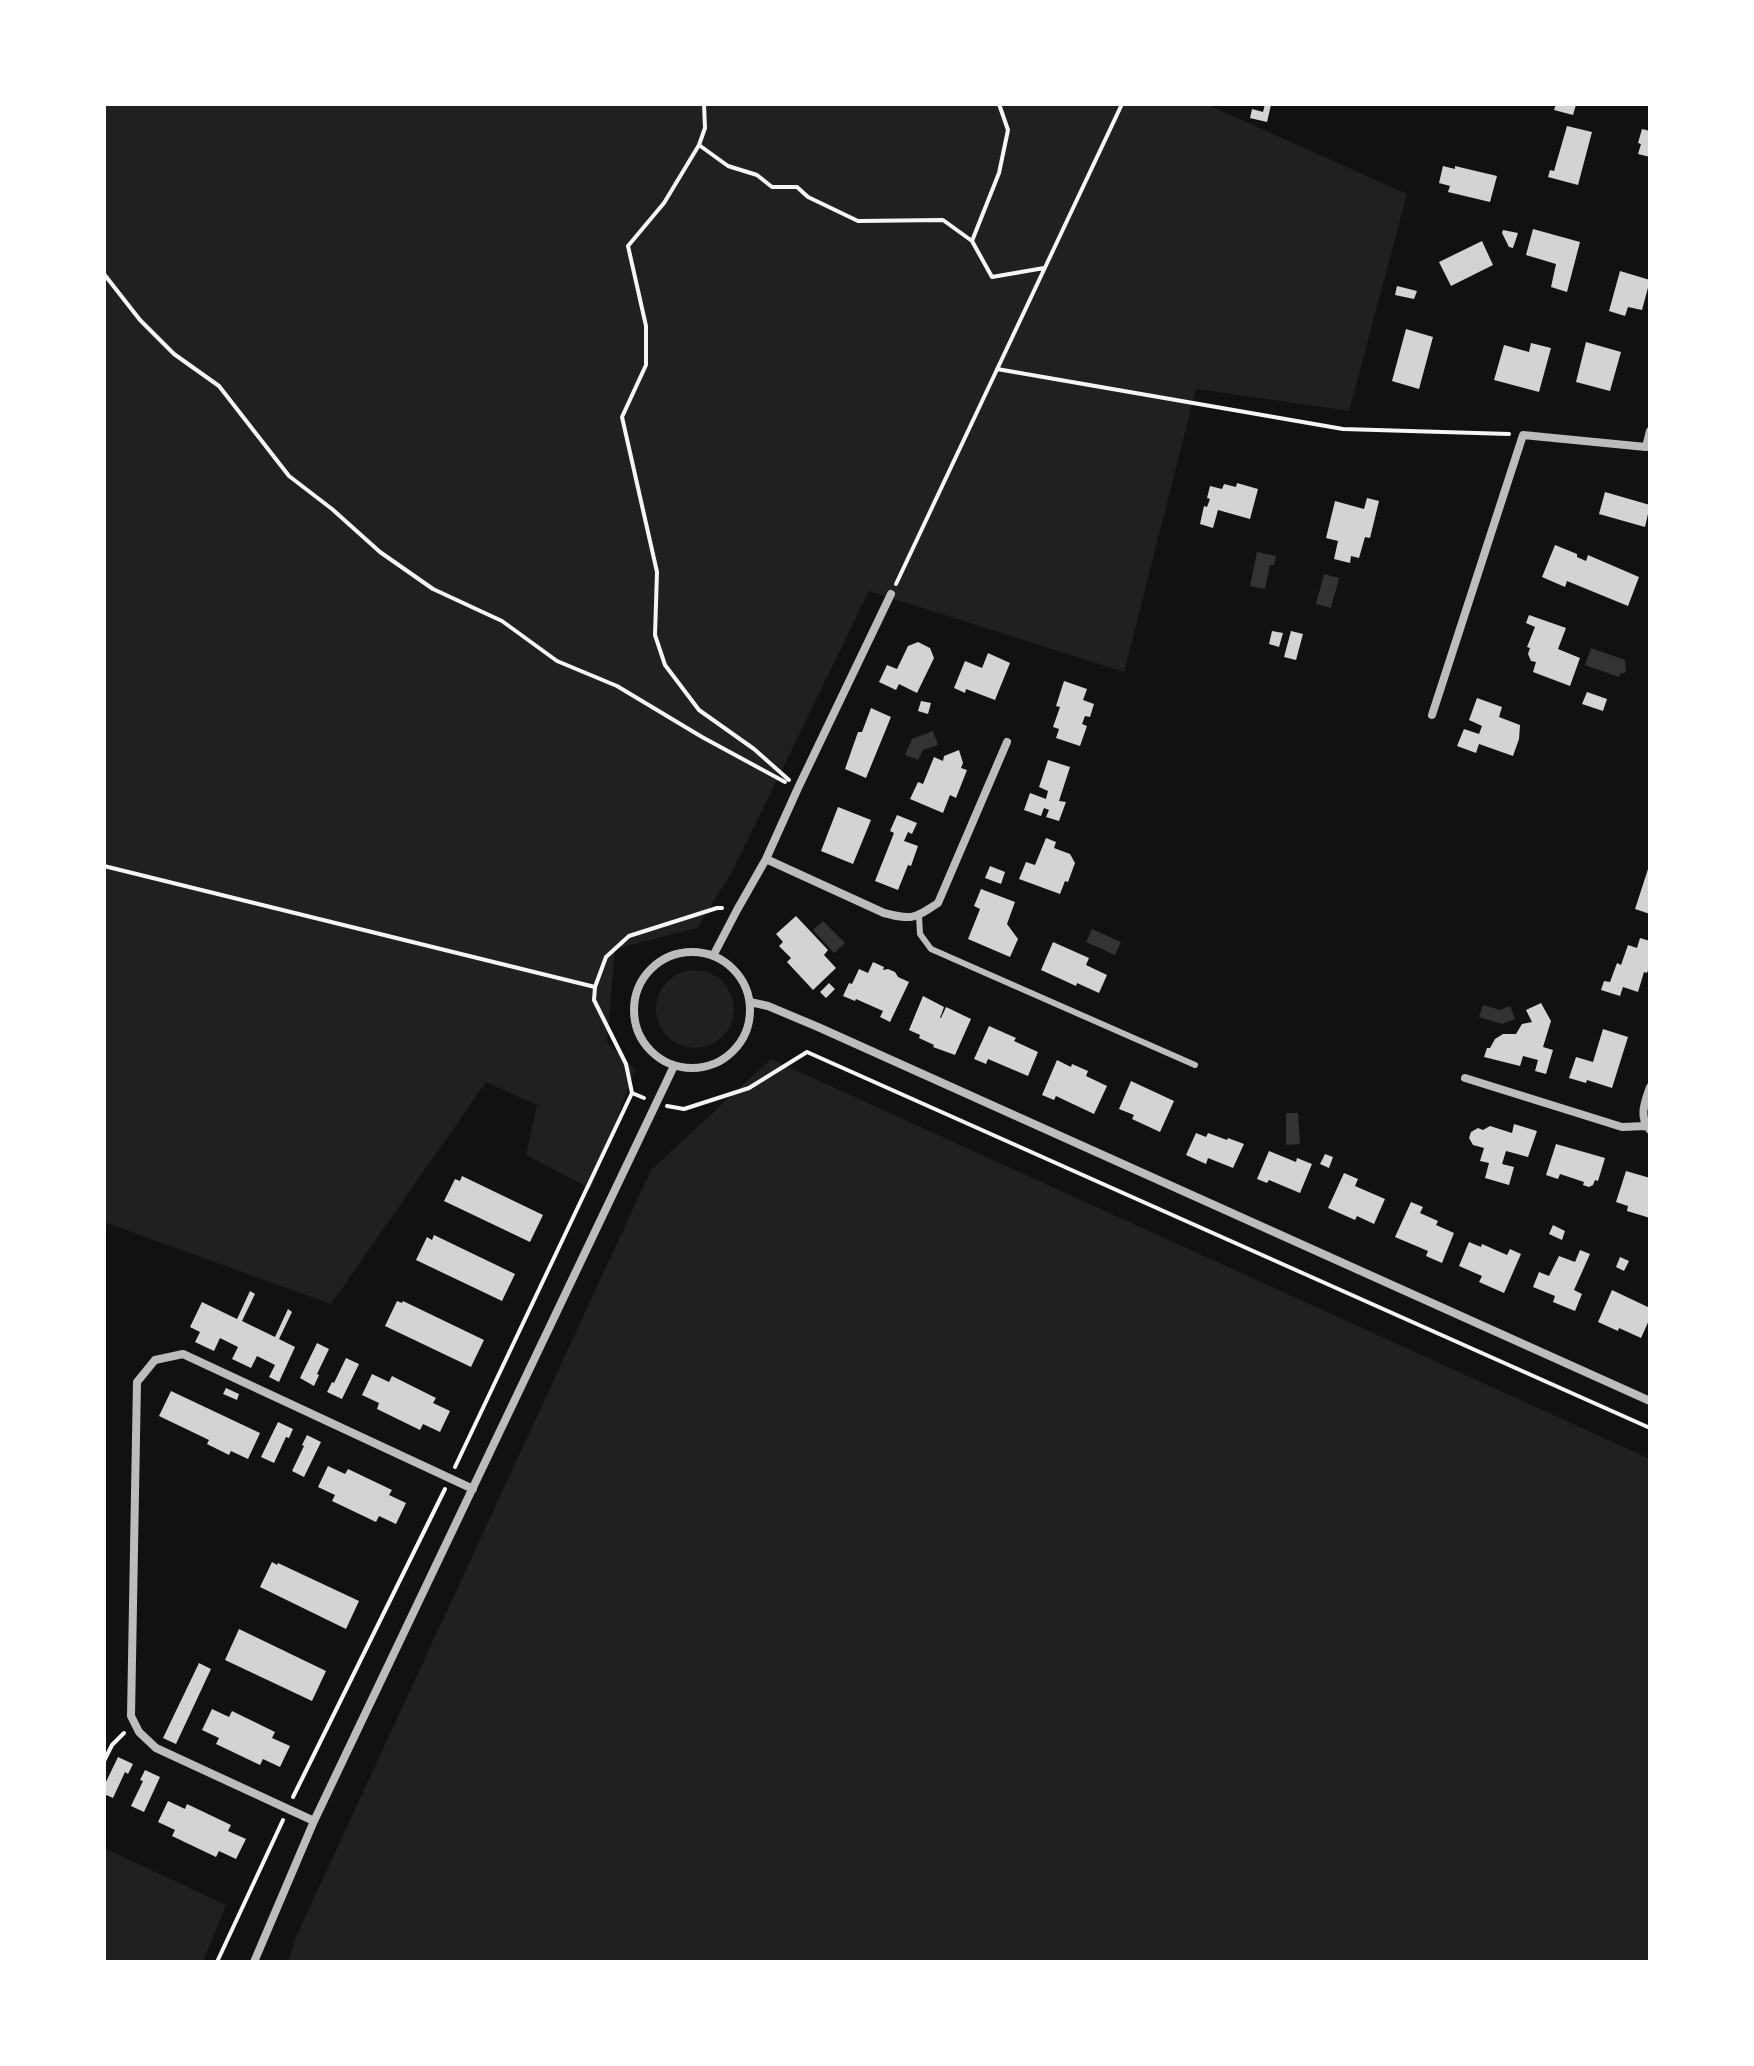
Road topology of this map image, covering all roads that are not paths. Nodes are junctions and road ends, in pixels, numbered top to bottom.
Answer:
1 (1650, 431) edge
2 (1648, 448) edge
3 (891, 594) road end
4 (1432, 715) dead end
5 (1007, 742) dead end
6 (766, 859) junction
7 (919, 916) junction
8 (713, 956) junction
9 (750, 1002) junction
10 (1195, 1065) dead end
11 (674, 1066) junction
12 (1465, 1078) dead end
13 (1650, 1087) edge
14 (1648, 1128) edge
15 (1650, 1401) edge
16 (473, 1489) junction
17 (314, 1821) junction
18 (254, 1962) edge

1 - 2 street
2 - 4 street
3 - 6 street
5 - 7 street
6 - 7 street
6 - 8 street
7 - 10 lane
8 - 9 street
8 - 11 street
9 - 11 street
9 - 15 street
11 - 16 street
12 - 14 street
13 - 14 street
16 - 17 street
16 - 17 street
17 - 18 street

